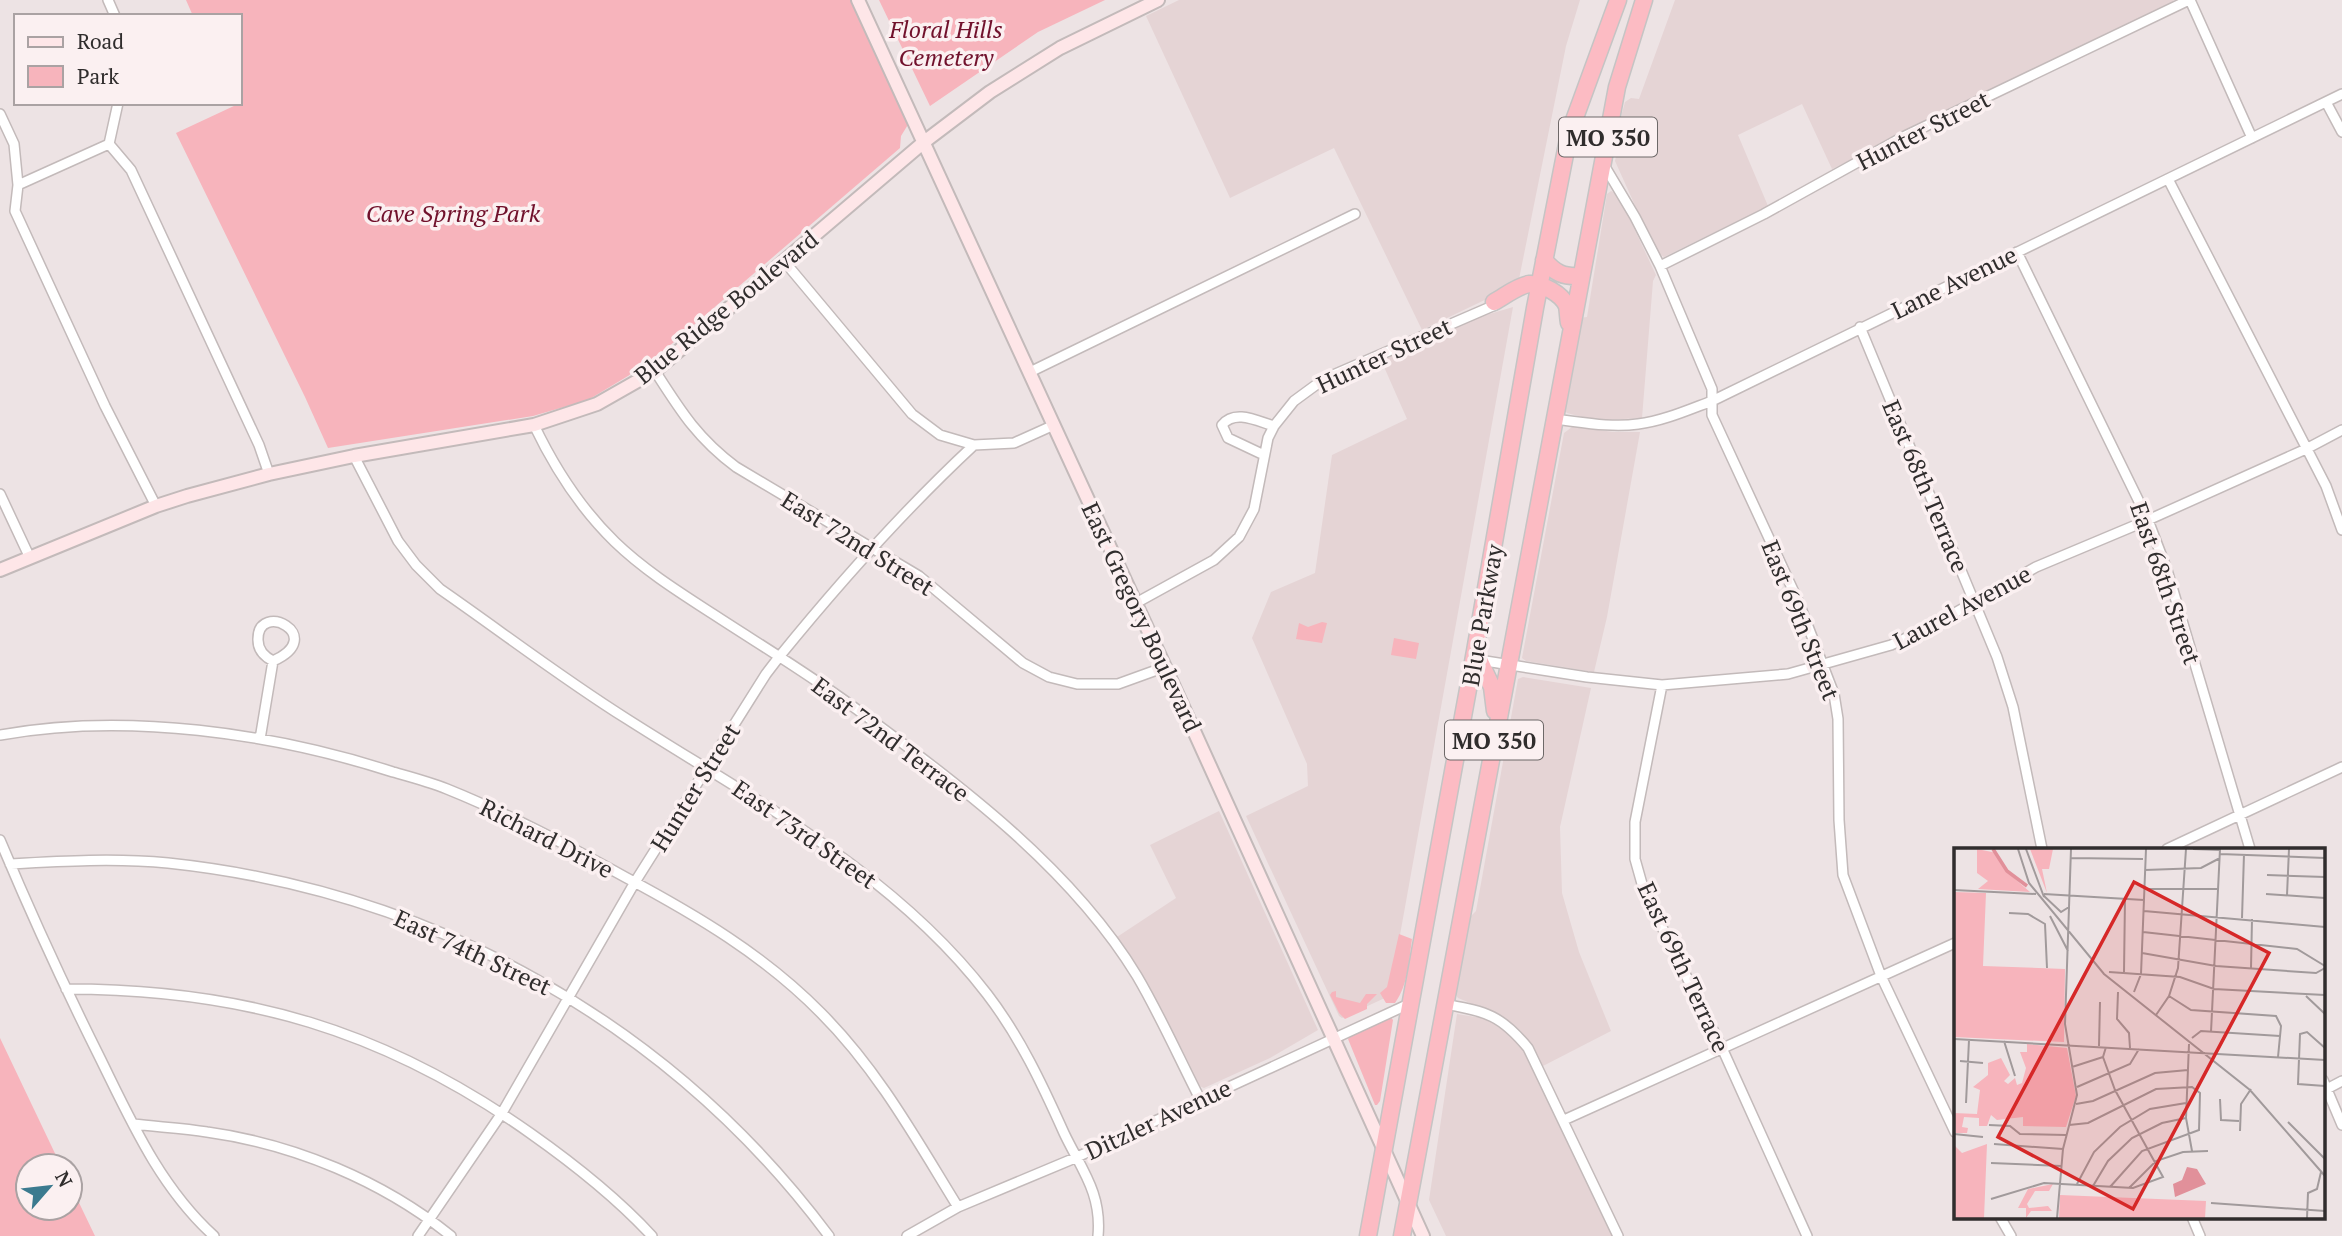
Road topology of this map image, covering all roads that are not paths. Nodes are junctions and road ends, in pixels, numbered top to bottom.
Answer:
1 (858, 0) edge
2 (1158, 0) edge
3 (1618, 0) edge
4 (1644, 0) edge
5 (2190, 0) edge
6 (2342, 94) edge
7 (2326, 102) junction
8 (118, 105) edge
9 (0, 114) edge
10 (2342, 132) edge
11 (2252, 138) junction
12 (924, 142) junction
13 (110, 144) junction
14 (1603, 164) junction
15 (2168, 179) junction
16 (18, 185) junction
17 (1355, 214) dead end
18 (2017, 252) junction
19 (1544, 260) junction
20 (785, 261) junction
21 (1660, 266) junction
22 (1580, 276) junction
23 (1539, 285) junction
24 (1495, 303) junction
25 (1535, 308) junction
26 (1860, 327) junction
27 (1571, 332) junction
28 (655, 370) junction
29 (1030, 372) junction
30 (1712, 401) junction
31 (1554, 419) junction
32 (534, 425) junction
33 (1054, 425) junction
34 (1274, 426) junction
35 (2342, 430) edge
36 (974, 445) junction
37 (2306, 449) junction
38 (1264, 455) junction
39 (354, 456) junction
40 (269, 474) junction
41 (0, 494) edge
42 (156, 506) junction
43 (2148, 520) junction
44 (2342, 530) edge
45 (870, 549) junction
46 (30, 558) junction
47 (0, 570) edge
48 (1975, 602) junction
49 (1136, 603) junction
50 (779, 657) junction
51 (1476, 657) junction
52 (273, 661) junction
53 (1508, 664) junction
54 (1824, 664) junction
55 (1165, 667) junction
56 (1662, 685) junction
57 (1497, 727) junction
58 (0, 735) edge
59 (260, 739) junction
60 (707, 767) junction
61 (2342, 767) edge
62 (2240, 817) junction
63 (0, 840) edge
64 (2042, 848) edge
65 (2169, 848) edge
66 (2250, 848) edge
67 (10, 864) junction
68 (635, 882) junction
69 (1954, 943) edge
70 (1881, 976) junction
71 (66, 989) junction
72 (569, 998) junction
73 (1411, 1003) junction
74 (1445, 1004) junction
75 (1334, 1038) junction
76 (1722, 1048) junction
77 (2342, 1081) edge
78 (2324, 1087) edge
79 (1200, 1099) junction
80 (502, 1113) junction
81 (1564, 1120) junction
82 (133, 1125) junction
83 (2342, 1125) edge
84 (1954, 1130) edge
85 (1383, 1152) junction
86 (1075, 1158) junction
87 (1408, 1203) junction
88 (958, 1208) junction
89 (2001, 1218) edge
90 (2192, 1218) edge
91 (430, 1219) junction
92 (214, 1236) edge
93 (418, 1236) edge
94 (451, 1236) edge
95 (652, 1236) edge
96 (829, 1236) edge
97 (907, 1236) edge
98 (1098, 1236) edge
99 (1368, 1236) edge
100 (1402, 1236) edge
101 (1423, 1236) edge
102 (1618, 1236) edge
103 (1807, 1236) edge
104 (2011, 1236) edge
105 (2200, 1236) edge

1 - 12 main road, East Gregory Boulevard
2 - 12 main road, Blue Ridge Boulevard
3 - 19 highway, Blue Parkway / MO 350
4 - 14 highway, Blue Parkway / MO 350
5 - 11 street
5 - 21 street, Hunter Street
6 - 7 street, Lane Avenue
7 - 10 street
7 - 11 street, Lane Avenue
8 - 13 street
9 - 16 street
11 - 15 street, Lane Avenue
12 - 20 main road, Blue Ridge Boulevard
12 - 29 main road, East Gregory Boulevard
13 - 16 street
13 - 40 street
14 - 21 street, East 69th Street
14 - 22 highway, Blue Parkway / MO 350
15 - 18 street, Lane Avenue
15 - 37 street
16 - 42 street
17 - 29 street
18 - 26 street, Lane Avenue
18 - 43 street, East 68th Street
19 - 22 highway
19 - 23 highway, Blue Parkway / MO 350
20 - 28 main road, Blue Ridge Boulevard
20 - 36 street
21 - 30 street, East 69th Street
22 - 27 highway, Blue Parkway / MO 350
23 - 24 highway
23 - 25 highway, Blue Parkway / MO 350
23 - 27 highway
24 - 25 highway
24 - 34 street, Hunter Street
25 - 51 highway, Blue Parkway / MO 350
26 - 30 street, Lane Avenue
26 - 48 street, East 68th Terrace
27 - 31 highway, Blue Parkway / MO 350
28 - 32 main road, Blue Ridge Boulevard
28 - 45 street, East 72nd Street
29 - 33 main road, East Gregory Boulevard
30 - 31 street, Lane Avenue
30 - 54 street, East 69th Street
31 - 53 highway, Blue Parkway / MO 350
32 - 39 main road, Blue Ridge Boulevard
32 - 50 street, East 72nd Terrace
33 - 36 street
33 - 49 main road, East Gregory Boulevard
34 - 38 street, Hunter Street
34 - 38 street
35 - 37 street, Laurel Avenue
36 - 45 street, Hunter Street
37 - 43 street, Laurel Avenue
37 - 44 street
38 - 49 street, Hunter Street
39 - 40 main road, Blue Ridge Boulevard
39 - 60 street, East 73rd Street
40 - 42 main road, Blue Ridge Boulevard
41 - 46 street
42 - 46 main road, Blue Ridge Boulevard
43 - 48 street, Laurel Avenue
43 - 62 street, East 68th Street
45 - 50 street, Hunter Street
45 - 55 street, East 72nd Street
46 - 47 main road, Blue Ridge Boulevard
48 - 54 street, Laurel Avenue
48 - 64 street, East 68th Terrace
49 - 55 main road, East Gregory Boulevard
50 - 60 street, Hunter Street
50 - 79 street, East 72nd Terrace
51 - 53 street, Laurel Avenue
51 - 57 highway
51 - 73 highway, Blue Parkway / MO 350
52 - 52 street
52 - 59 street
53 - 56 street, Laurel Avenue
53 - 57 highway, Blue Parkway / MO 350
54 - 56 street, Laurel Avenue
54 - 70 street, East 69th Street
55 - 75 main road, East Gregory Boulevard
56 - 76 street, East 69th Terrace
57 - 74 highway, Blue Parkway / MO 350
58 - 59 street, Richard Drive
59 - 68 street, Richard Drive
60 - 68 street, Hunter Street
60 - 86 street, East 73rd Street
61 - 62 street
62 - 65 street
62 - 66 street, East 68th Street
63 - 67 street
67 - 71 street
67 - 72 street, East 74th Street
68 - 72 street, Hunter Street
68 - 88 street, Richard Drive
69 - 70 street
70 - 76 street
70 - 84 street, East 69th Street
71 - 80 street
71 - 82 street
72 - 80 street, Hunter Street
72 - 96 street, East 74th Street
73 - 75 street, Ditzler Avenue
73 - 85 highway, Blue Parkway / MO 350
74 - 81 street
74 - 87 highway, Blue Parkway / MO 350
75 - 79 street, Ditzler Avenue
75 - 85 main road, East Gregory Boulevard
76 - 81 street
76 - 103 street, East 69th Terrace
77 - 78 street
78 - 83 street
79 - 86 street, Ditzler Avenue
80 - 91 street, Hunter Street
80 - 95 street
81 - 102 street
82 - 91 street
82 - 92 street
85 - 87 main road, East Gregory Boulevard
85 - 99 highway, Blue Parkway / MO 350
86 - 88 street, Ditzler Avenue
86 - 98 street, East 73rd Street
87 - 100 highway, Blue Parkway / MO 350
87 - 101 main road, East Gregory Boulevard
88 - 97 street, Ditzler Avenue
89 - 104 street
90 - 105 street
91 - 93 street, Hunter Street
91 - 94 street

